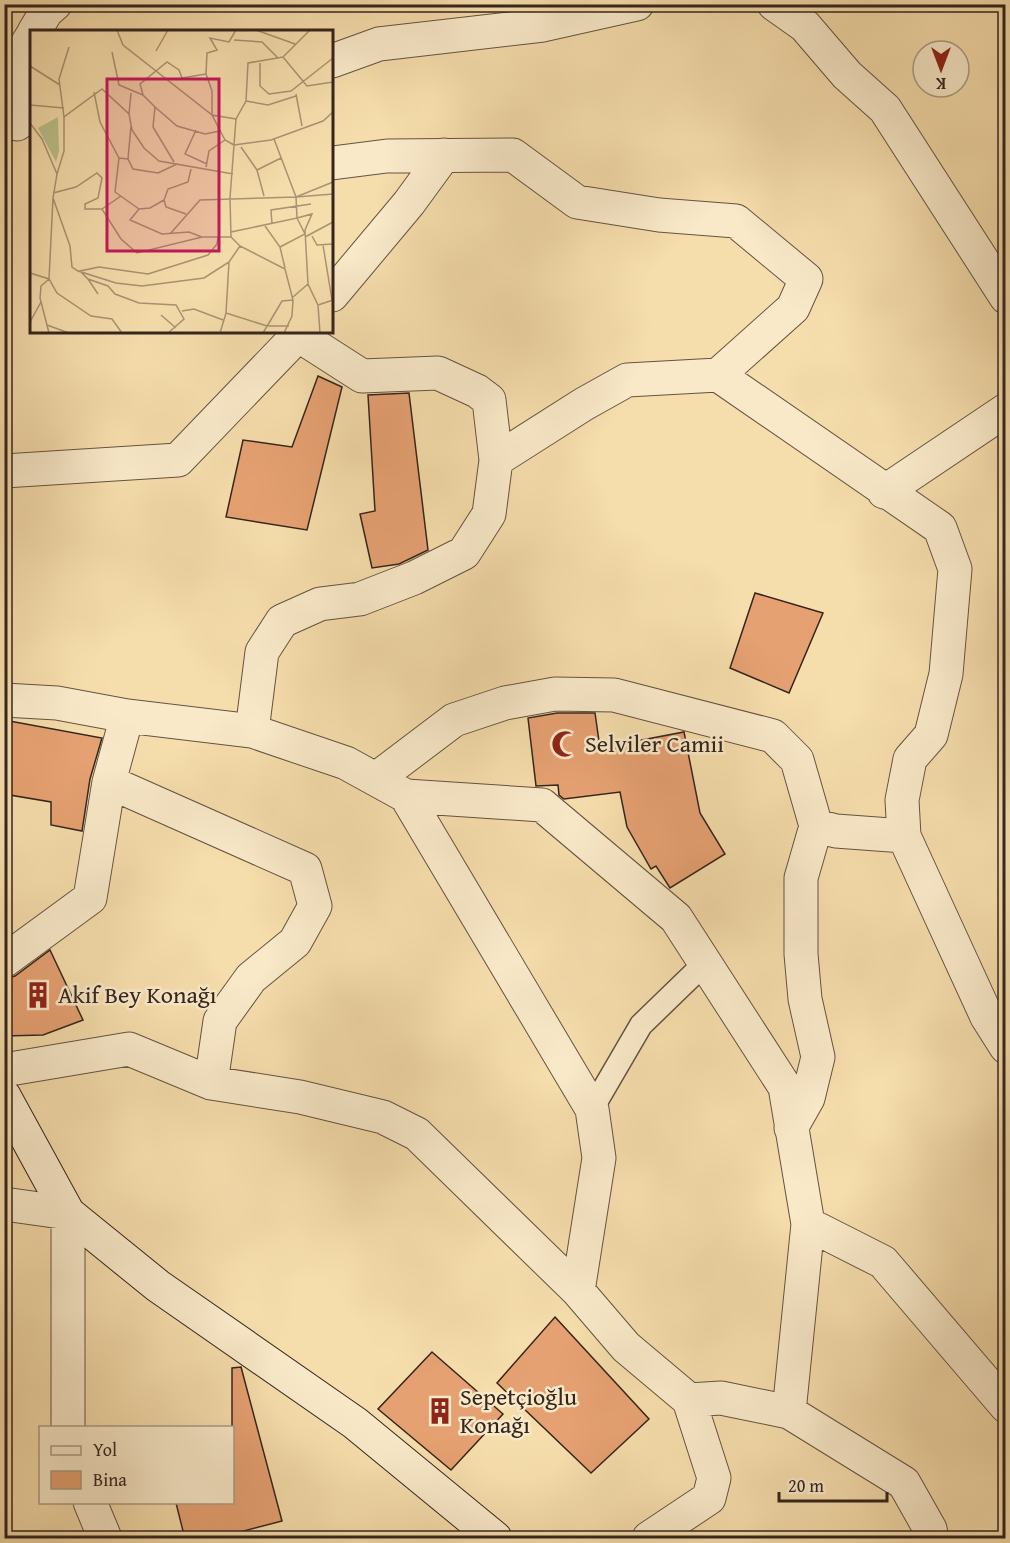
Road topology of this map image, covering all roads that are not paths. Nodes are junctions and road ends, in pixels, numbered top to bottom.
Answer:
1 (55, 4) edge
2 (637, 4) edge
3 (774, 4) edge
4 (35, 30) edge
5 (30, 39) edge
6 (333, 61) edge
7 (18, 124) edge
8 (444, 154) junction
9 (333, 163) edge
10 (333, 294) edge
11 (1005, 297) edge
12 (299, 333) edge
13 (718, 375) junction
14 (1005, 410) edge
15 (496, 460) junction
16 (4, 471) edge
17 (884, 492) junction
18 (4, 700) edge
19 (126, 716) junction
20 (252, 731) junction
21 (376, 779) junction
22 (109, 782) junction
23 (406, 796) junction
24 (816, 826) junction
25 (904, 836) junction
26 (4, 961) edge
27 (705, 963) junction
28 (1005, 1047) edge
29 (4, 1070) edge
30 (211, 1083) junction
31 (4, 1096) edge
32 (592, 1109) junction
33 (792, 1128) junction
34 (4, 1204) edge
35 (68, 1214) junction
36 (808, 1224) junction
37 (578, 1291) junction
38 (689, 1400) junction
39 (1005, 1406) edge
40 (789, 1413) junction
41 (68, 1426) edge
42 (90, 1504) edge
43 (105, 1539) edge
44 (495, 1539) edge
45 (649, 1539) edge
46 (932, 1539) edge

1 - 4 street
2 - 6 street
3 - 11 street
5 - 7 street
8 - 9 street
8 - 10 street
8 - 13 street
12 - 15 street
12 - 16 street
13 - 15 street
13 - 17 street
14 - 17 street
15 - 20 street
17 - 25 street
18 - 19 street
19 - 20 street
19 - 22 street
20 - 21 street
21 - 23 street
21 - 24 street
22 - 26 street
22 - 30 street
23 - 27 street
23 - 32 street
24 - 25 street
24 - 33 street
25 - 28 street
27 - 32 lane
27 - 33 street
29 - 30 street
30 - 37 street
31 - 35 street
32 - 37 street
33 - 36 street
34 - 35 street
35 - 41 street
35 - 44 street
36 - 39 street
36 - 40 street
37 - 38 street
38 - 40 street
38 - 45 street
40 - 46 street
42 - 43 street

